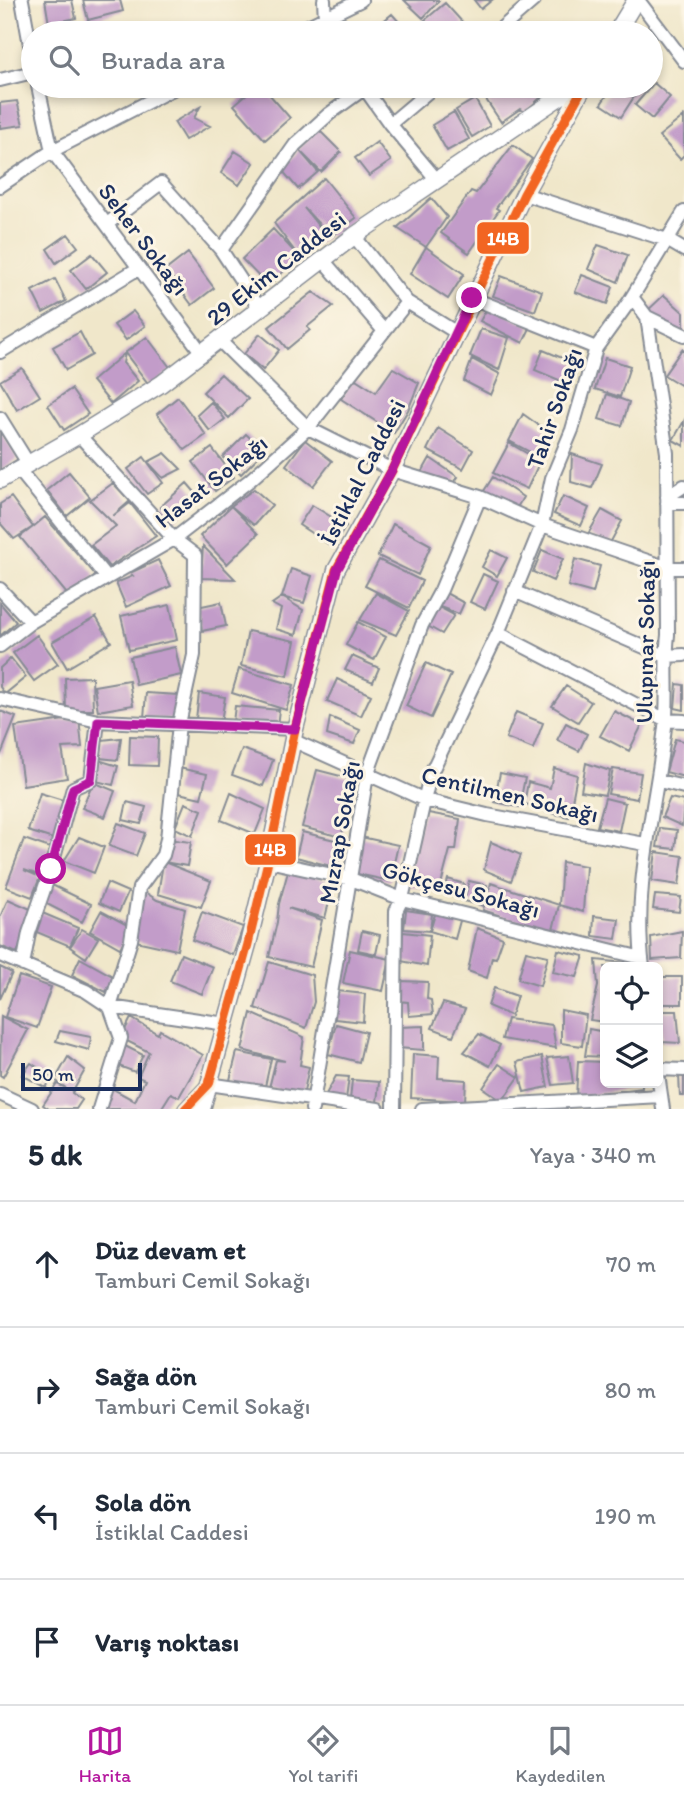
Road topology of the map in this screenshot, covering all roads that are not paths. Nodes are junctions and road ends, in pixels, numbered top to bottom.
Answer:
1 (22, 0) edge
2 (324, 0) edge
3 (361, 0) edge
4 (534, 0) edge
5 (637, 0) edge
6 (325, 19) junction
7 (26, 21) edge
8 (321, 21) edge
9 (510, 21) edge
10 (624, 21) edge
11 (653, 21) edge
12 (663, 34) edge
13 (684, 61) edge
14 (21, 75) edge
15 (0, 80) edge
16 (41, 98) edge
17 (156, 98) edge
18 (350, 98) edge
19 (372, 98) edge
20 (421, 98) edge
21 (558, 98) edge
22 (577, 98) edge
23 (390, 124) junction
24 (52, 151) junction
25 (436, 179) junction
26 (0, 186) edge
27 (524, 194) junction
28 (684, 212) edge
29 (107, 225) junction
30 (354, 236) junction
31 (667, 240) junction
32 (221, 250) junction
33 (684, 250) edge
34 (323, 260) junction
35 (139, 268) junction
36 (632, 297) junction
37 (472, 298) junction
38 (407, 302) junction
39 (260, 309) junction
40 (647, 317) junction
41 (384, 331) junction
42 (457, 333) junction
43 (684, 335) edge
44 (219, 340) junction
45 (596, 348) junction
46 (0, 352) edge
47 (202, 353) junction
48 (0, 418) edge
49 (308, 428) junction
50 (79, 435) junction
51 (23, 466) junction
52 (392, 470) junction
53 (0, 480) edge
54 (684, 485) edge
55 (480, 497) junction
56 (667, 500) junction
57 (684, 503) edge
58 (542, 525) junction
59 (174, 539) junction
60 (668, 568) junction
61 (684, 568) edge
62 (106, 577) junction
63 (0, 590) edge
64 (514, 591) junction
65 (31, 622) junction
66 (498, 633) junction
67 (0, 646) edge
68 (684, 655) edge
69 (665, 656) junction
70 (0, 699) edge
71 (666, 720) junction
72 (98, 721) junction
73 (684, 721) edge
74 (179, 724) junction
75 (294, 735) junction
76 (367, 775) junction
77 (659, 781) junction
78 (684, 788) edge
79 (425, 800) junction
80 (645, 844) junction
81 (268, 861) junction
82 (351, 879) junction
83 (402, 899) junction
84 (0, 955) edge
85 (642, 962) edge
86 (23, 965) junction
87 (110, 1007) junction
88 (226, 1024) junction
89 (684, 1070) edge
90 (663, 1072) edge
91 (209, 1084) junction
92 (0, 1094) edge
93 (662, 1103) edge
94 (312, 1104) edge
95 (591, 1104) edge
96 (32, 1109) edge
97 (99, 1109) edge
98 (185, 1109) edge
99 (202, 1109) edge
100 (378, 1109) edge
101 (394, 1109) edge
102 (422, 1109) edge

1 - 7 street
2 - 6 street
3 - 6 street
4 - 9 street
5 - 10 street
5 - 11 street
6 - 8 street
12 - 13 street
14 - 15 street
16 - 24 street
17 - 24 street
18 - 32 street
19 - 23 street
20 - 23 street
21 - 25 street, 29 Ekim Caddesi
22 - 27 street, İstiklal Caddesi
23 - 25 street
24 - 26 street
24 - 29 street, Seher Sokağı
25 - 30 street, 29 Ekim Caddesi
27 - 31 street
27 - 37 street, İstiklal Caddesi
28 - 31 street, Tahir Sokağı
29 - 32 street
29 - 35 street, Seher Sokağı
30 - 34 street, 29 Ekim Caddesi
30 - 38 street
31 - 33 street
31 - 36 street, Tahir Sokağı
32 - 39 street
34 - 39 street, 29 Ekim Caddesi
34 - 41 street
35 - 46 street
35 - 47 street, Seher Sokağı
36 - 40 street
36 - 45 street, Tahir Sokağı
37 - 42 street, İstiklal Caddesi
37 - 45 street
38 - 41 street, Hasat Sokağı
38 - 42 street
39 - 44 street, 29 Ekim Caddesi
40 - 43 street
40 - 56 street, Ulupınar Sokağı
41 - 49 street, Hasat Sokağı
42 - 52 street, İstiklal Caddesi
44 - 47 street, 29 Ekim Caddesi
44 - 49 street
45 - 58 street, Tahir Sokağı
47 - 50 street, 29 Ekim Caddesi
48 - 51 street
49 - 52 street
49 - 59 street, Hasat Sokağı
50 - 51 street, 29 Ekim Caddesi
50 - 59 street
51 - 53 street, 29 Ekim Caddesi
51 - 62 street
52 - 55 street
52 - 75 street, İstiklal Caddesi
54 - 56 street
55 - 58 street
55 - 76 street, Mızrap Sokağı
56 - 57 street
56 - 60 street, Ulupınar Sokağı
58 - 60 street
58 - 64 street, Tahir Sokağı
59 - 62 street, Hasat Sokağı
59 - 74 street
60 - 61 street
60 - 69 street, Ulupınar Sokağı
62 - 65 street, Hasat Sokağı
63 - 65 street
64 - 66 street, Tahir Sokağı
64 - 69 street
65 - 67 street, Hasat Sokağı
66 - 71 street
66 - 79 street, Tahir Sokağı
68 - 69 street
69 - 71 street, Ulupınar Sokağı
70 - 72 street
71 - 73 street
71 - 77 street, Ulupınar Sokağı
72 - 74 street
72 - 86 street
74 - 75 street
74 - 87 street
75 - 76 street, Centilmen Sokağı
75 - 81 street, İstiklal Caddesi
76 - 79 street, Centilmen Sokağı
76 - 82 street, Mızrap Sokağı
77 - 78 street
77 - 80 street, Ulupınar Sokağı
79 - 80 street, Centilmen Sokağı
79 - 83 street, Tahir Sokağı
80 - 85 street, Ulupınar Sokağı
81 - 82 street, Gökçesu Sokağı
81 - 88 street, İstiklal Caddesi
82 - 83 street, Gökçesu Sokağı
82 - 94 street, Mızrap Sokağı
83 - 85 street, Gökçesu Sokağı
83 - 101 street, Tahir Sokağı
84 - 86 street
86 - 87 street
87 - 88 street
87 - 97 street
88 - 91 street, İstiklal Caddesi
89 - 90 street
91 - 94 street
91 - 98 street
91 - 99 street, İstiklal Caddesi
92 - 96 street
93 - 95 street
94 - 100 street
95 - 102 street

